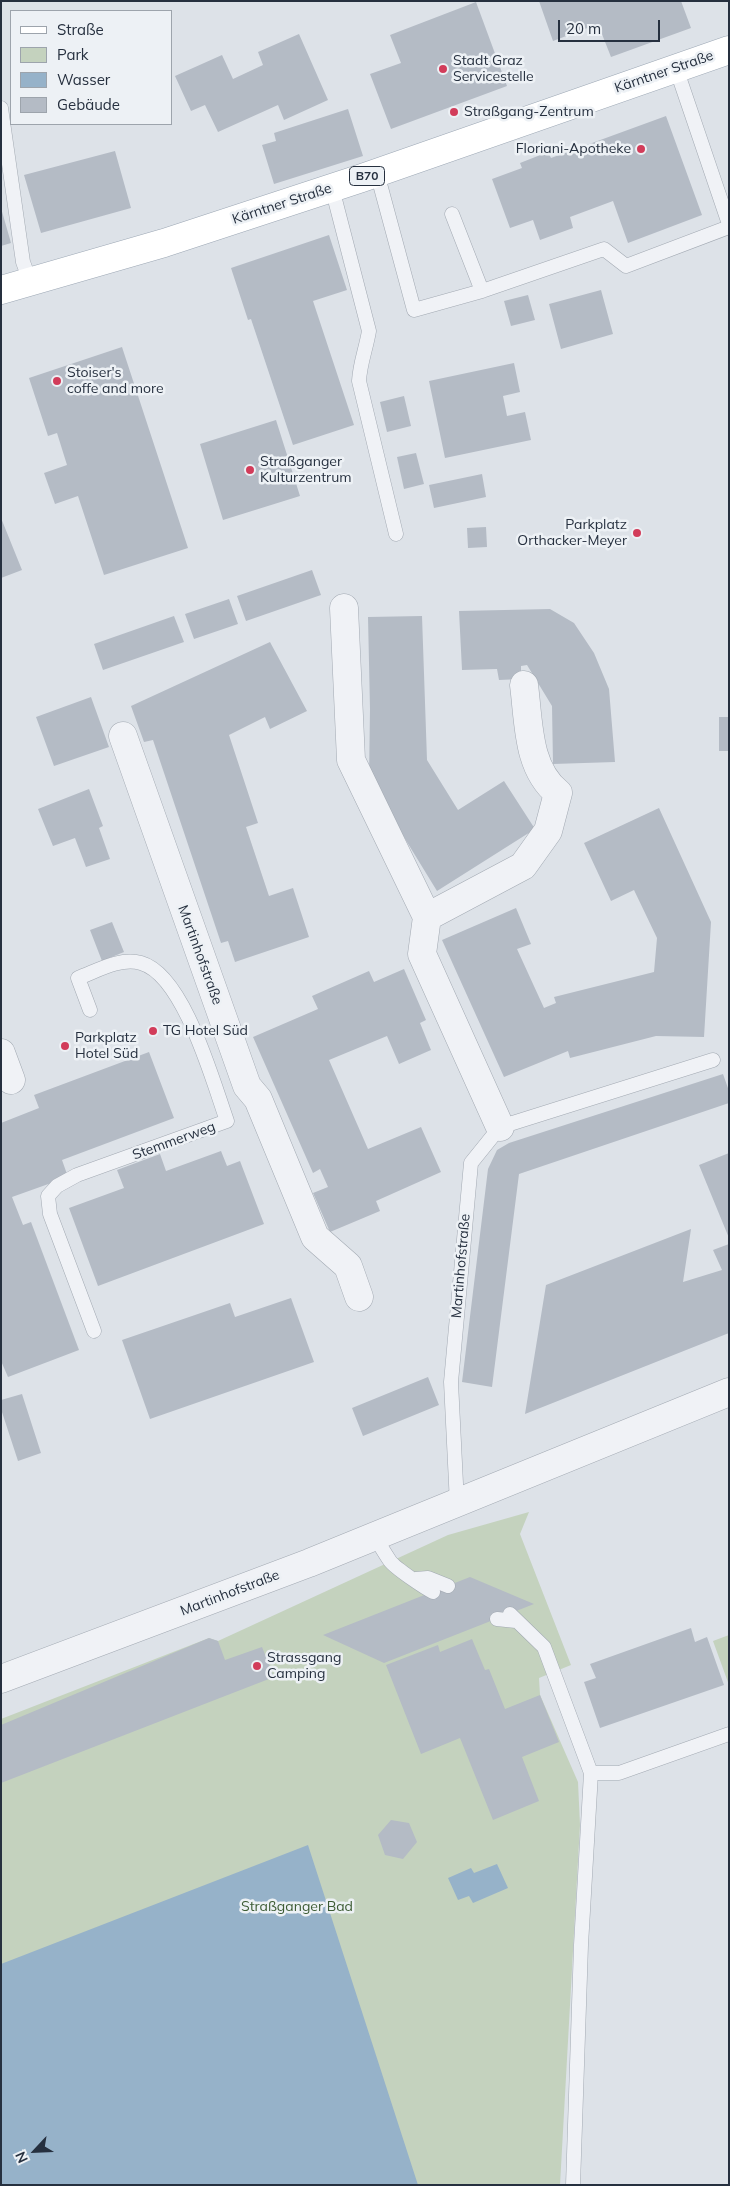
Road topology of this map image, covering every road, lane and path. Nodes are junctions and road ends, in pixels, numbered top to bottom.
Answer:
1 (729, 50) edge
2 (676, 68) junction
3 (1, 108) edge
4 (377, 173) junction
5 (332, 188) junction
6 (452, 214) dead end
7 (729, 225) edge
8 (30, 282) junction
9 (1, 290) edge
10 (482, 291) junction
11 (396, 534) dead end
12 (344, 608) dead end
13 (524, 685) dead end
14 (122, 736) dead end
15 (427, 917) junction
16 (90, 1010) dead end
17 (1, 1053) edge
18 (713, 1060) dead end
19 (11, 1080) dead end
20 (500, 1127) junction
21 (359, 1297) dead end
22 (94, 1331) dead end
23 (729, 1392) edge
24 (457, 1504) junction
25 (375, 1537) junction
26 (416, 1579) junction
27 (448, 1586) dead end
28 (433, 1592) dead end
29 (508, 1618) dead end
30 (1, 1679) edge
31 (729, 1734) edge
32 (591, 1773) junction
33 (573, 2185) edge

1 - 2 main road, Kärntner Straße / B70
2 - 4 main road, Kärntner Straße / B70
2 - 7 lane
3 - 8 lane
4 - 5 main road, Kärntner Straße / B70
4 - 10 lane
5 - 8 main road, Kärntner Straße / B70
5 - 11 lane
6 - 10 lane
7 - 10 lane
8 - 9 main road, Kärntner Straße / B70
12 - 15 street
13 - 15 street
14 - 21 street, Martinhofstraße
15 - 20 street
16 - 22 lane, Stemmerweg
17 - 19 street
18 - 20 lane
20 - 24 lane, Martinhofstraße
23 - 24 street, Martinhofstraße
24 - 25 street, Martinhofstraße
25 - 26 lane
25 - 30 street, Martinhofstraße
26 - 27 lane
26 - 28 lane
29 - 32 lane
31 - 32 lane
32 - 33 lane

